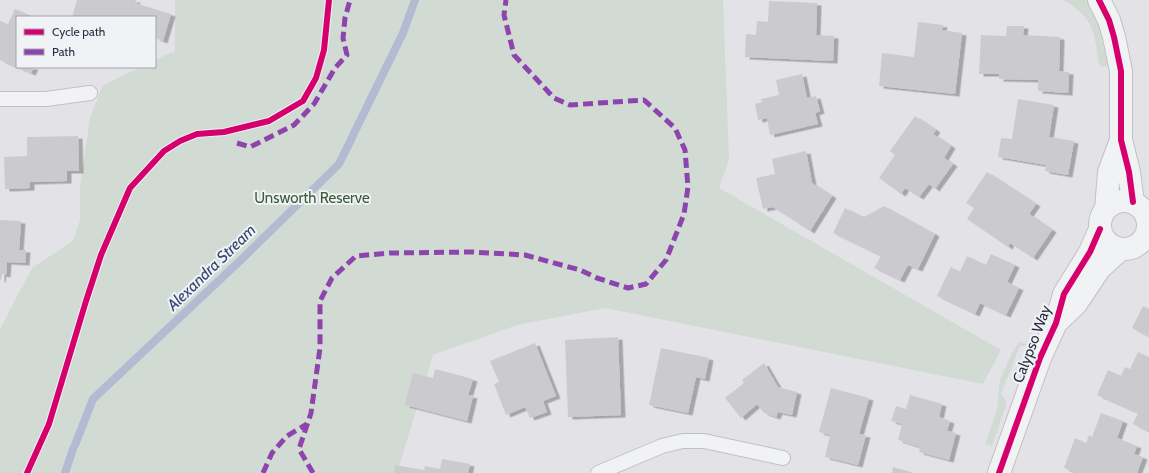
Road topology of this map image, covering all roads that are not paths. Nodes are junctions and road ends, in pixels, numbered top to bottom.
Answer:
1 (1099, 0) edge
2 (90, 94) dead end
3 (0, 99) edge
4 (1121, 140) junction
5 (1133, 202) junction
6 (1103, 219) junction
7 (1148, 225) edge
8 (1121, 249) junction
9 (1056, 323) junction
10 (783, 458) dead end
11 (598, 473) edge
12 (999, 473) edge

1 - 4 street, Calypso Way
2 - 3 lane
4 - 5 street, Calypso Way
4 - 6 street, Calypso Way
5 - 6 street
5 - 7 street
6 - 8 street
6 - 9 street, Calypso Way
7 - 8 street
8 - 9 street, Calypso Way
9 - 12 street, Calypso Way
10 - 11 lane

